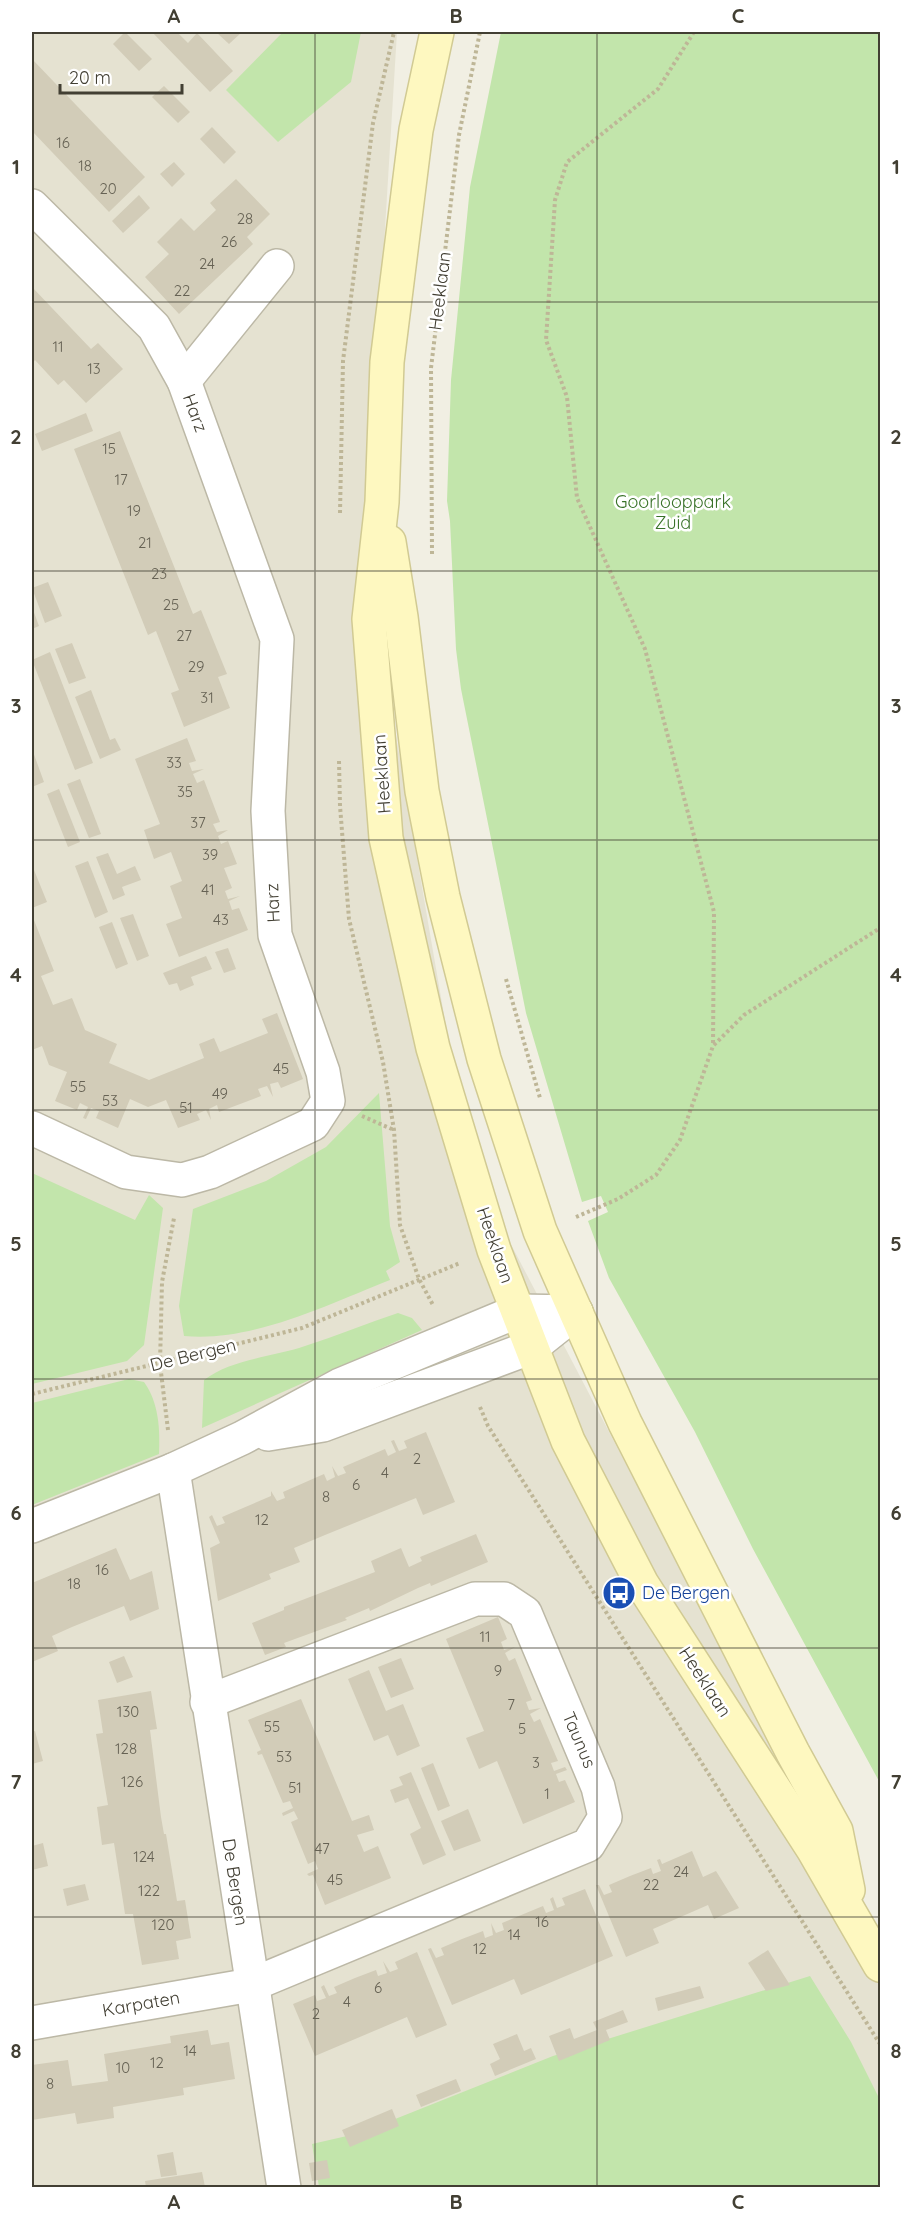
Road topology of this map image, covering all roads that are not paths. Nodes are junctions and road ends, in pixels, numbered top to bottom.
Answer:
1 (437, 32) edge
2 (32, 206) edge
3 (277, 266) dead end
4 (184, 381) junction
5 (382, 502) junction
6 (32, 1128) edge
7 (518, 1311) junction
8 (576, 1312) junction
9 (532, 1347) junction
10 (242, 1438) junction
11 (173, 1470) junction
12 (32, 1526) edge
13 (207, 1702) junction
14 (852, 1912) junction
15 (880, 1965) edge
16 (251, 1985) junction
17 (32, 2023) edge
18 (284, 2187) edge

1 - 5 main road, Heeklaan
2 - 4 street, Harz
3 - 4 street, Harz
4 - 6 street, Harz
5 - 7 main road, Heeklaan
5 - 8 main road, Heeklaan
7 - 8 street
7 - 9 main road, Heeklaan
7 - 10 street
8 - 9 street
8 - 14 main road, Heeklaan
9 - 10 street
9 - 14 main road, Heeklaan
10 - 11 street
11 - 12 street
11 - 13 street, De Bergen
13 - 16 street, De Bergen
13 - 16 street, Taunus
14 - 15 main road, Heeklaan
16 - 17 street, Karpaten
16 - 18 street, De Bergen

